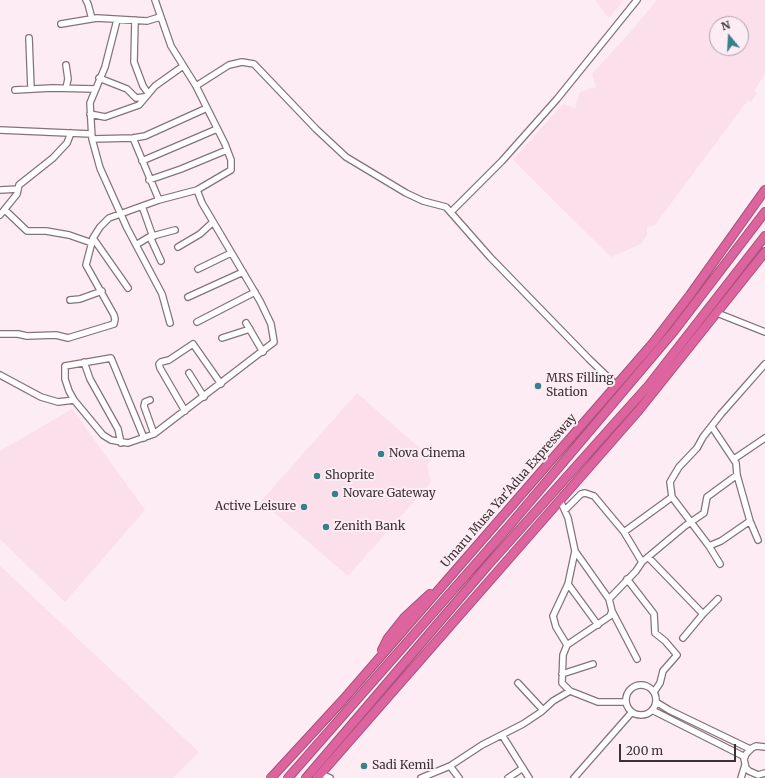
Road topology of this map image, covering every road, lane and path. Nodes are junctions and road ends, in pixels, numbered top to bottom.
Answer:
1 (86, 0) edge
2 (155, 0) edge
3 (637, 0) edge
4 (160, 17) junction
5 (92, 19) junction
6 (117, 20) junction
7 (135, 20) junction
8 (61, 24) dead end
9 (29, 38) dead end
10 (66, 65) dead end
11 (183, 66) junction
12 (99, 78) junction
13 (196, 86) junction
14 (66, 88) junction
15 (30, 89) junction
16 (94, 89) junction
17 (15, 90) dead end
18 (146, 95) junction
19 (206, 108) junction
20 (90, 114) junction
21 (217, 129) junction
22 (0, 130) edge
23 (71, 133) junction
24 (91, 136) junction
25 (133, 138) junction
26 (227, 150) junction
27 (142, 161) junction
28 (149, 180) junction
29 (18, 189) junction
30 (0, 190) edge
31 (197, 190) junction
32 (765, 190) edge
33 (159, 200) junction
34 (142, 206) junction
35 (5, 210) junction
36 (451, 212) junction
37 (765, 212) edge
38 (121, 213) junction
39 (0, 215) edge
40 (213, 222) junction
41 (175, 230) dead end
42 (765, 236) edge
43 (152, 237) junction
44 (92, 240) junction
45 (136, 245) junction
46 (178, 247) dead end
47 (765, 252) edge
48 (231, 253) junction
49 (161, 261) dead end
50 (198, 269) dead end
51 (243, 272) junction
52 (128, 288) dead end
53 (102, 291) junction
54 (255, 292) junction
55 (188, 297) dead end
56 (70, 300) dead end
57 (717, 313) junction
58 (197, 322) dead end
59 (170, 323) dead end
60 (246, 323) dead end
61 (250, 329) junction
62 (765, 332) edge
63 (0, 334) edge
64 (222, 338) dead end
65 (263, 352) junction
66 (84, 362) junction
67 (765, 364) edge
68 (189, 373) dead end
69 (0, 375) edge
70 (220, 384) junction
71 (616, 384) junction
72 (204, 397) junction
73 (74, 400) junction
74 (150, 400) dead end
75 (185, 411) junction
76 (712, 427) junction
77 (154, 434) junction
78 (144, 438) junction
79 (571, 438) junction
80 (765, 438) edge
81 (121, 443) junction
82 (596, 458) junction
83 (734, 459) junction
84 (737, 475) junction
85 (551, 477) junction
86 (556, 490) junction
87 (672, 497) junction
88 (560, 500) junction
89 (565, 510) junction
90 (750, 521) junction
91 (691, 523) junction
92 (506, 530) junction
93 (624, 532) junction
94 (515, 536) junction
95 (758, 540) dead end
96 (709, 546) junction
97 (575, 551) junction
98 (469, 555) junction
99 (648, 557) junction
100 (642, 562) junction
101 (720, 564) dead end
102 (494, 576) junction
103 (627, 580) junction
104 (568, 584) junction
105 (718, 599) dead end
106 (609, 600) junction
107 (612, 611) junction
108 (703, 614) junction
109 (598, 625) junction
110 (683, 638) dead end
111 (567, 645) junction
112 (637, 659) dead end
113 (593, 664) dead end
114 (562, 674) junction
115 (518, 683) dead end
116 (570, 691) junction
117 (654, 692) junction
118 (342, 701) junction
119 (626, 702) junction
120 (656, 702) junction
121 (543, 710) junction
122 (652, 710) junction
123 (632, 712) junction
124 (365, 723) junction
125 (502, 734) junction
126 (320, 740) junction
127 (765, 747) edge
128 (750, 749) junction
129 (329, 751) junction
130 (745, 757) junction
131 (745, 765) junction
132 (450, 766) junction
133 (523, 768) junction
134 (765, 773) edge
135 (753, 774) junction
136 (319, 776) edge
137 (429, 776) edge
138 (271, 778) edge
139 (288, 778) edge
140 (306, 778) edge
141 (330, 778) edge
142 (421, 778) edge
143 (459, 778) edge
144 (508, 778) edge
145 (529, 778) edge
146 (574, 778) edge
147 (741, 778) edge
148 (747, 778) edge

1 - 5 street
2 - 4 street
3 - 36 street
4 - 7 street
4 - 11 street
5 - 6 street
5 - 8 street
6 - 7 street
6 - 12 street
7 - 18 street
9 - 15 street
10 - 14 street
11 - 13 street
11 - 18 street
12 - 16 street
12 - 18 street
13 - 19 street
13 - 36 street
14 - 15 street
14 - 16 street
15 - 17 street
16 - 20 street
18 - 20 street
19 - 21 street
19 - 25 street
20 - 24 street
21 - 26 street
21 - 27 street
22 - 23 street
23 - 24 street
23 - 29 street
24 - 25 street
24 - 38 street
25 - 27 street
26 - 28 street
26 - 31 street
27 - 28 street
28 - 33 street
29 - 30 street
29 - 35 street
31 - 33 street
31 - 40 street
32 - 71 highway, Umaru Musa Yar'Adua Expressway
33 - 34 street
34 - 38 street
34 - 43 street
35 - 39 street
35 - 44 street
36 - 71 street
37 - 85 highway, Umaru Musa Yar'Adua Expressway
38 - 44 street
38 - 45 street
40 - 46 street
40 - 48 street
41 - 43 street
42 - 86 highway
43 - 45 street
43 - 49 street
44 - 52 street
44 - 53 street
45 - 59 street
47 - 57 highway
48 - 50 street
48 - 51 street
51 - 54 street
51 - 55 street
53 - 56 street
53 - 63 street
54 - 58 street
54 - 65 street
57 - 62 street
57 - 82 highway
60 - 61 street
61 - 64 street
61 - 65 street
65 - 70 street
66 - 73 street
66 - 78 street
66 - 81 street
67 - 76 street
68 - 72 street
69 - 73 street
70 - 72 street
70 - 75 street
71 - 79 highway, Umaru Musa Yar'Adua Expressway
72 - 75 street
73 - 81 street
74 - 77 street
75 - 77 street
76 - 83 street
76 - 87 street
77 - 78 street
78 - 81 street
79 - 85 highway
79 - 98 highway, Umaru Musa Yar'Adua Expressway
80 - 83 street
82 - 86 highway
82 - 88 highway
83 - 84 street
84 - 90 street
84 - 91 street
85 - 92 highway, Umaru Musa Yar'Adua Expressway
86 - 94 highway
87 - 91 street
87 - 93 street
88 - 89 street
88 - 102 highway
89 - 93 street
89 - 97 street
90 - 95 street
90 - 96 street
91 - 96 street
91 - 99 street
92 - 98 highway
92 - 126 highway, Umaru Musa Yar'Adua Expressway
93 - 100 street
94 - 102 highway
94 - 129 highway
96 - 101 street
97 - 104 street
97 - 106 street
98 - 118 highway, Umaru Musa Yar'Adua Expressway
99 - 100 street
99 - 108 street
100 - 103 street
102 - 124 highway
103 - 106 street
103 - 117 street
104 - 109 street
104 - 111 street
105 - 108 street
106 - 107 street
107 - 109 street
107 - 112 street
108 - 110 street
109 - 111 street
111 - 114 street
113 - 114 street
114 - 116 street
115 - 121 street
116 - 119 street
116 - 121 street
117 - 119 street
117 - 120 street
118 - 126 highway
118 - 138 highway, Umaru Musa Yar'Adua Expressway
119 - 123 street
120 - 122 street
120 - 128 street
121 - 125 street
122 - 123 street
122 - 130 street
123 - 146 street
124 - 129 highway
124 - 136 highway
125 - 132 street
125 - 133 street
126 - 139 highway, Umaru Musa Yar'Adua Expressway
127 - 128 street
128 - 130 street
129 - 140 highway
130 - 131 street
131 - 135 street
131 - 147 street
132 - 137 street
132 - 143 street
133 - 144 street
133 - 145 street
134 - 135 street
135 - 148 street
136 - 141 street
137 - 142 street

